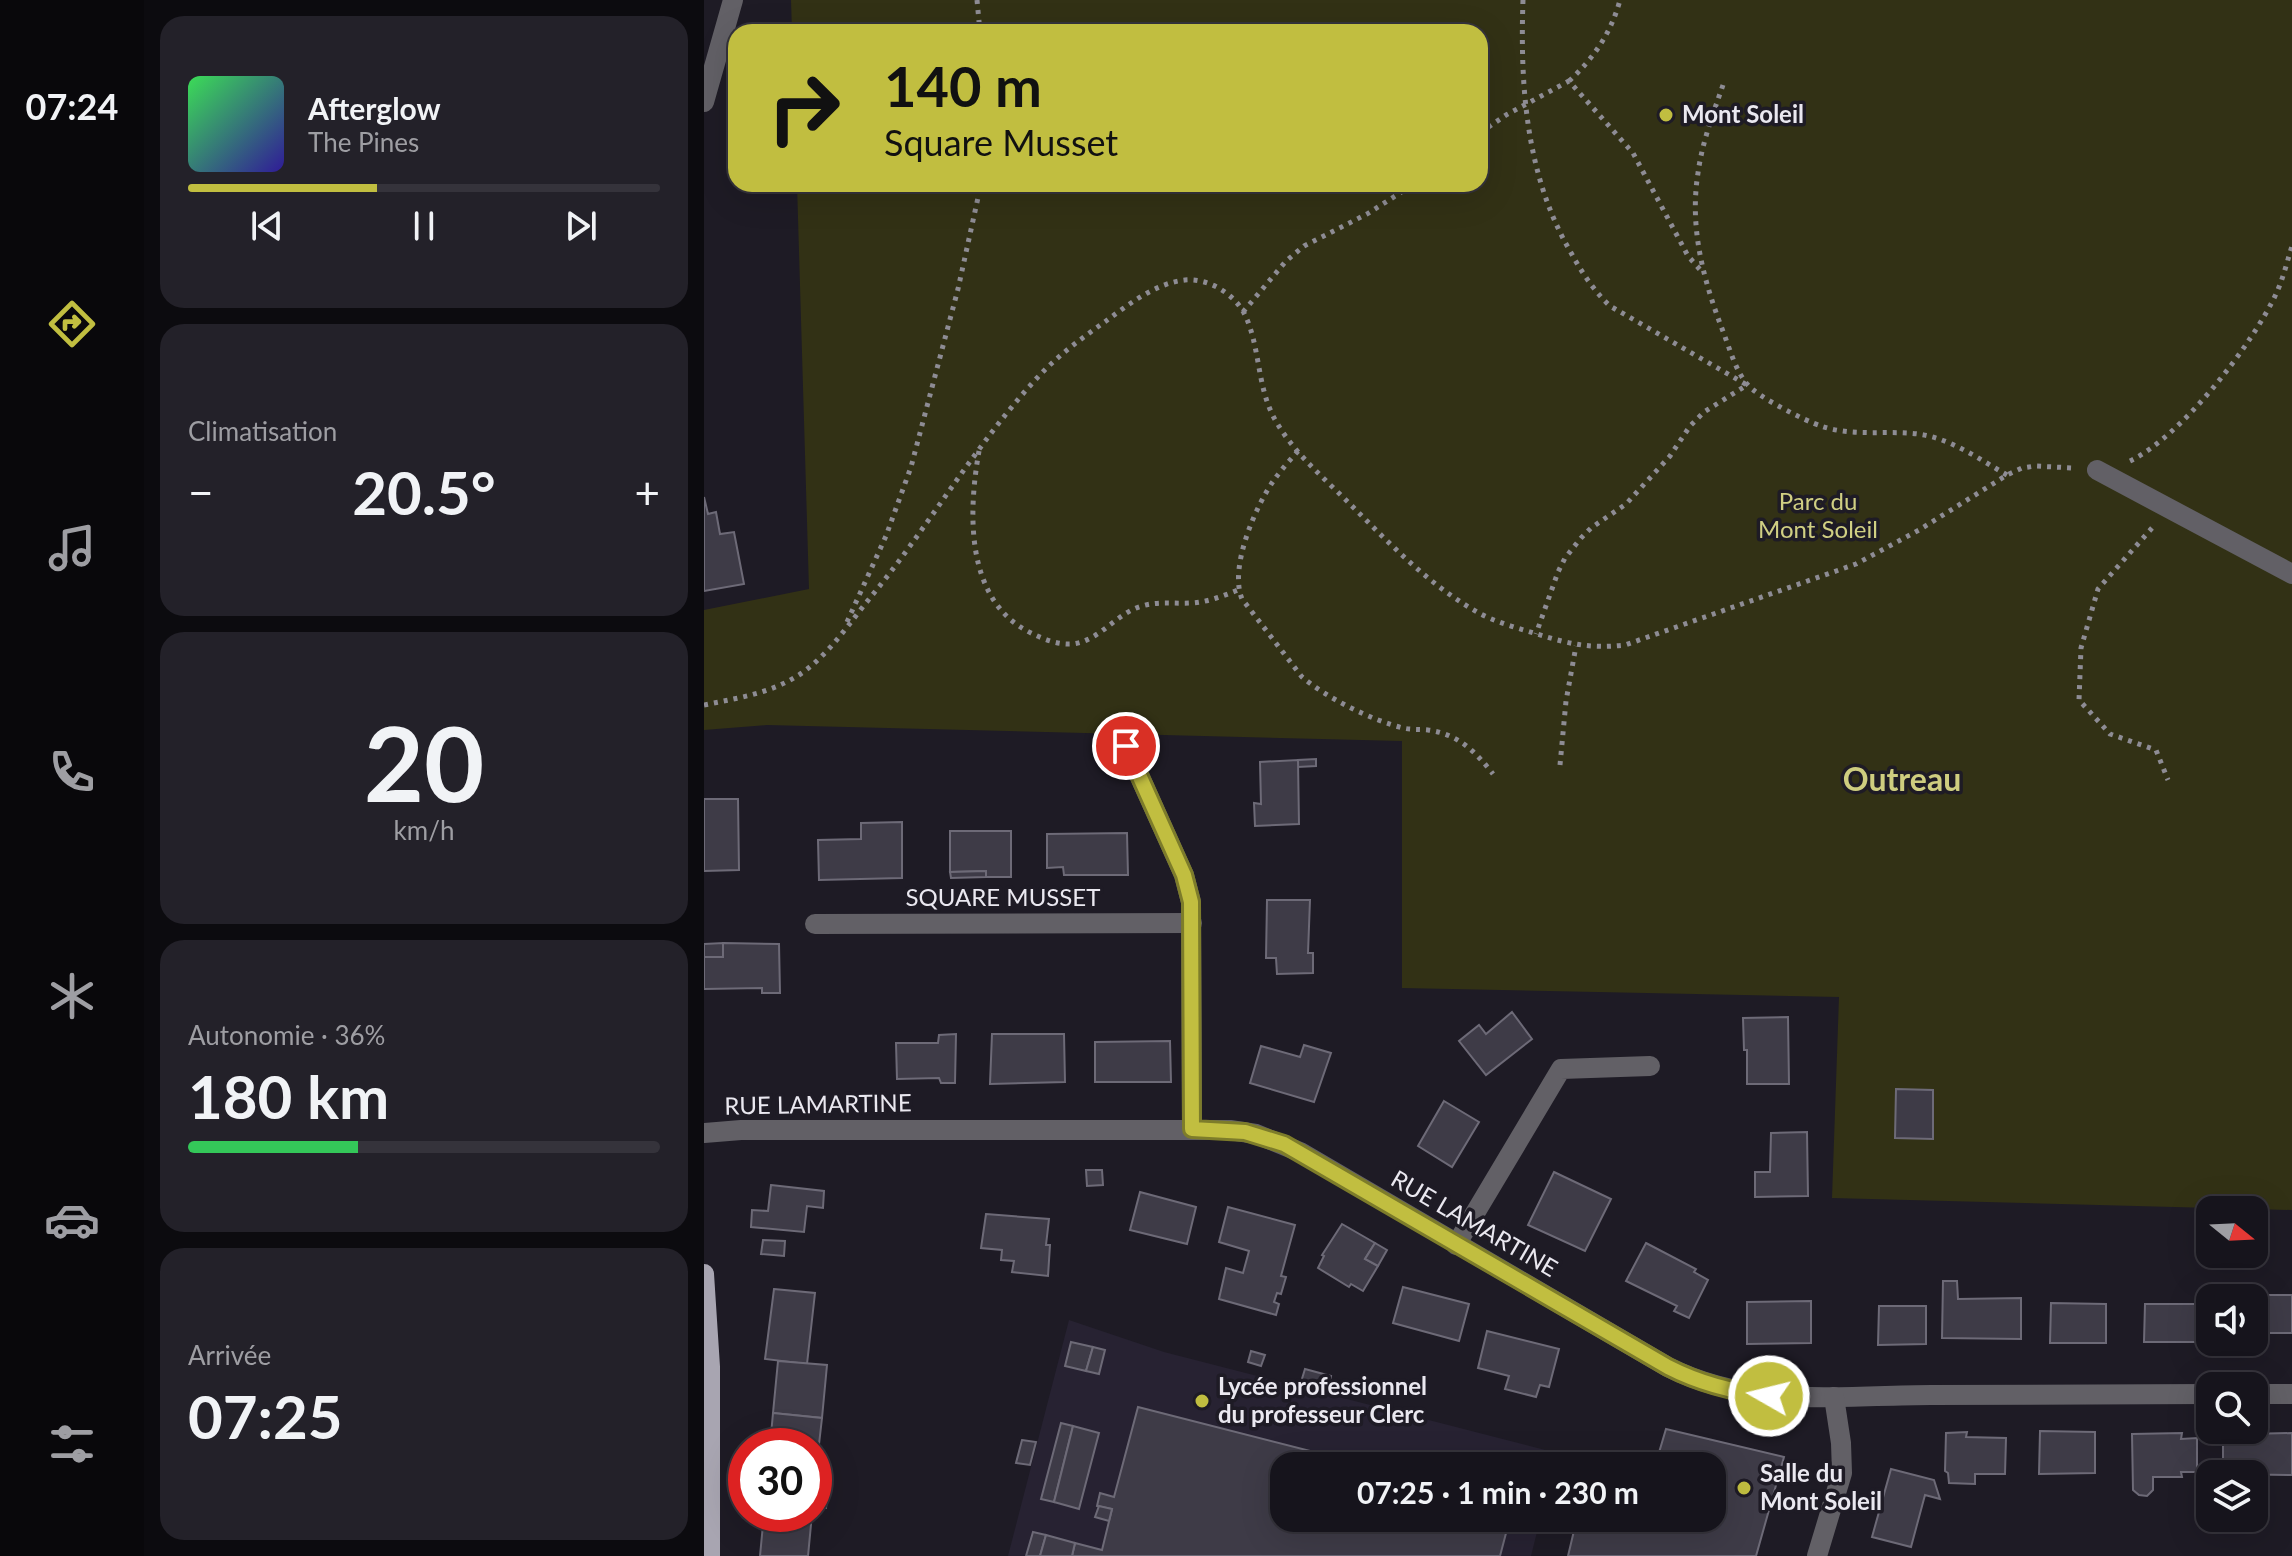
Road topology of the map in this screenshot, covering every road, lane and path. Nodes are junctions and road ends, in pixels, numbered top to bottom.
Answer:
1 (733, 0) edge
2 (977, 0) edge
3 (1523, 0) edge
4 (1620, 0) edge
5 (979, 24) edge
6 (1569, 81) junction
7 (1723, 85) dead end
8 (704, 102) edge
9 (1525, 105) junction
10 (1488, 128) edge
11 (979, 192) edge
12 (1401, 192) edge
13 (2292, 246) edge
14 (1704, 273) junction
15 (1243, 312) junction
16 (1747, 385) junction
17 (979, 446) junction
18 (1298, 451) junction
19 (2097, 470) junction
20 (2007, 475) junction
21 (2169, 509) junction
22 (2292, 574) edge
23 (1238, 590) junction
24 (843, 632) junction
25 (1536, 634) junction
26 (1576, 646) junction
27 (704, 705) edge
28 (1126, 746) dead end
29 (1560, 765) dead end
30 (1493, 774) dead end
31 (2168, 780) dead end
32 (1192, 923) junction
33 (815, 924) dead end
34 (1650, 1066) dead end
35 (1192, 1129) junction
36 (704, 1133) edge
37 (1456, 1245) junction
38 (704, 1274) edge
39 (2196, 1394) edge
40 (2268, 1394) edge
41 (2292, 1394) edge
42 (1834, 1397) junction
43 (710, 1556) edge
44 (1817, 1556) edge

1 - 8 street
2 - 5 path
3 - 9 path
4 - 6 path
6 - 9 path
6 - 14 path
7 - 14 path
9 - 10 path
9 - 16 path
11 - 24 path
12 - 15 path
13 - 19 path
14 - 16 path
15 - 17 path
15 - 18 path
16 - 20 path
16 - 25 path
17 - 23 path
17 - 24 path
18 - 23 path
18 - 25 path
19 - 20 path
19 - 21 street
20 - 26 path
21 - 22 street
21 - 31 path
23 - 30 path
24 - 27 path
25 - 26 path
26 - 29 path
28 - 32 street
32 - 33 street, SQUARE MUSSET
32 - 35 street
34 - 37 street
35 - 36 street, RUE LAMARTINE
35 - 37 street, RUE LAMARTINE
37 - 42 street, RUE LAMARTINE
38 - 43 main road
39 - 42 street, RUE LAMARTINE
40 - 41 street
42 - 44 street

